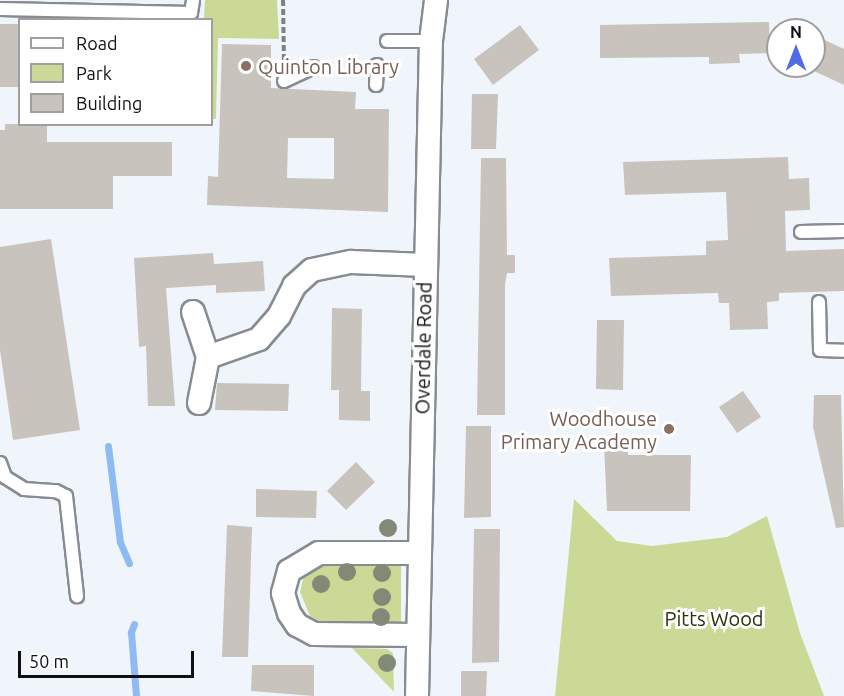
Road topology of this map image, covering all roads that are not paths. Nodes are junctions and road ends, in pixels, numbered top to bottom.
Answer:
1 (193, 0) edge
2 (436, 0) edge
3 (0, 9) edge
4 (431, 40) junction
5 (387, 41) dead end
6 (377, 65) dead end
7 (314, 67) dead end
8 (284, 81) road end
9 (376, 85) dead end
10 (844, 231) edge
11 (801, 232) dead end
12 (425, 265) junction
13 (819, 302) dead end
14 (193, 312) dead end
15 (844, 351) edge
16 (208, 357) junction
17 (199, 403) dead end
18 (0, 464) edge
19 (418, 553) junction
20 (77, 596) dead end
21 (418, 635) junction
22 (417, 696) edge

1 - 3 lane
2 - 4 street, Overdale Road
4 - 5 lane
4 - 12 street, Overdale Road
6 - 9 lane
7 - 8 lane
10 - 11 lane
12 - 16 street
12 - 19 street, Overdale Road
13 - 15 lane
14 - 16 street
16 - 17 street
18 - 20 lane
19 - 21 street, Overdale Road
19 - 21 street
21 - 22 street, Overdale Road

